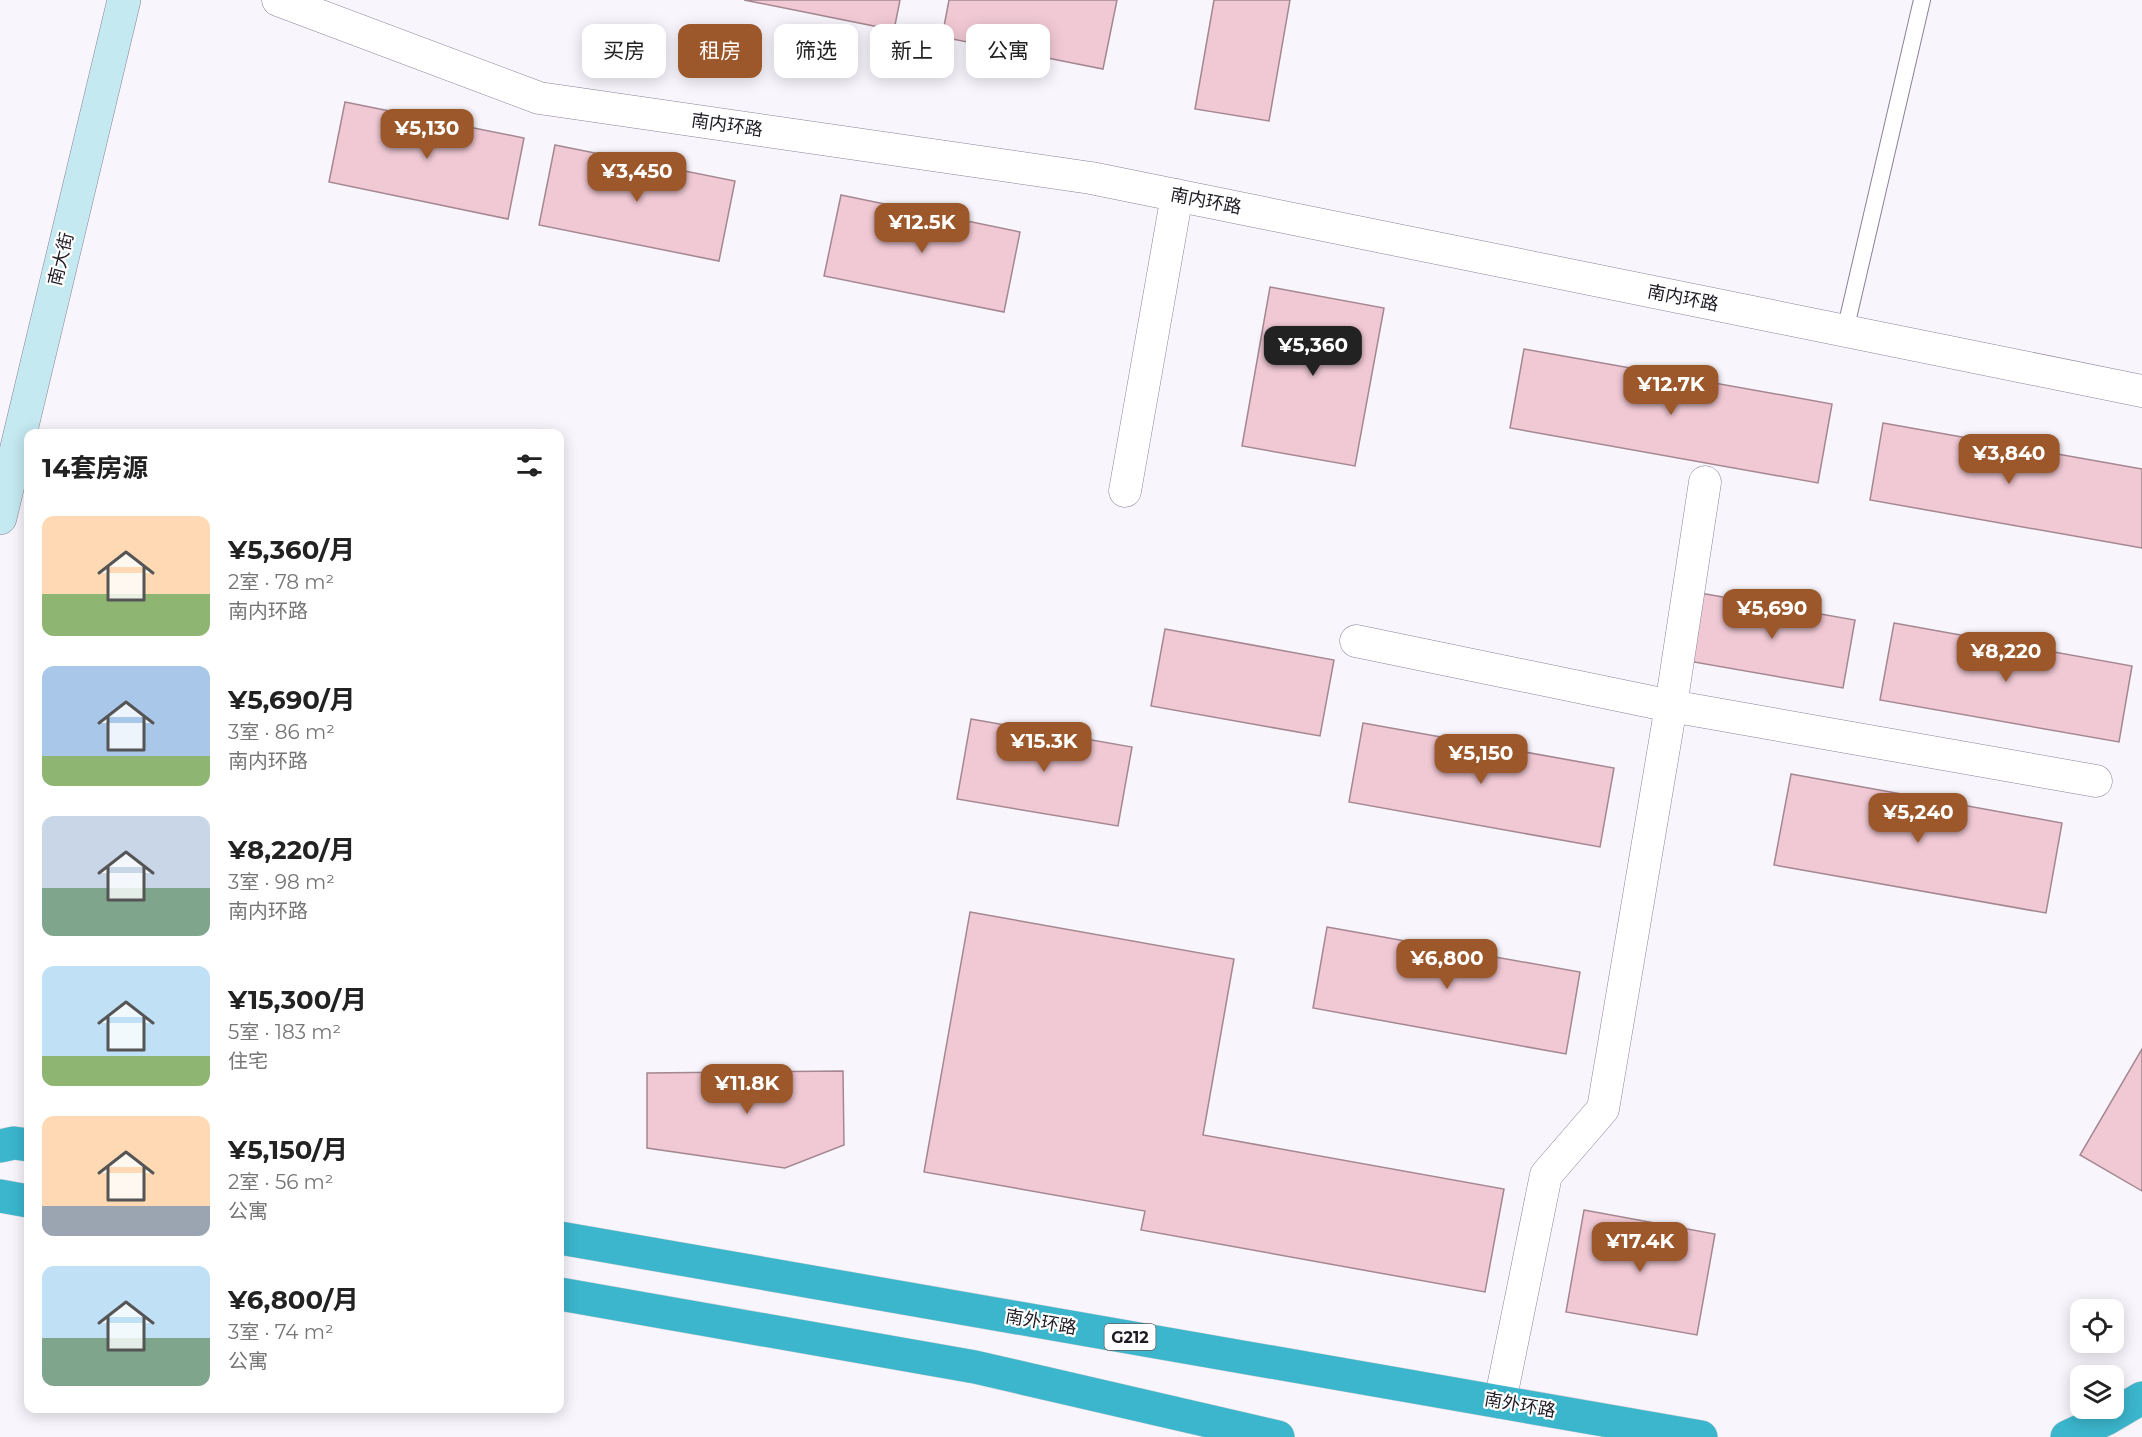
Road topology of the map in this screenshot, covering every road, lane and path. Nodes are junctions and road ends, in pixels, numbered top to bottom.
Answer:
1 (124, 0) edge
2 (278, 0) edge
3 (1922, 0) edge
4 (1177, 195) junction
5 (1845, 331) junction
6 (2142, 391) edge
7 (1705, 482) dead end
8 (1125, 491) dead end
9 (0, 518) edge
10 (1356, 641) dead end
11 (1671, 706) junction
12 (2096, 781) dead end
13 (24, 1145) edge
14 (0, 1146) edge
15 (0, 1196) edge
16 (24, 1200) edge
17 (564, 1239) edge
18 (564, 1295) edge
19 (2142, 1398) edge
20 (1500, 1402) junction
21 (1278, 1437) edge
22 (1701, 1437) edge
23 (2067, 1437) edge

1 - 9 main road, 南大街
2 - 4 street, 南内环路
3 - 5 lane
4 - 5 street, 南内环路
4 - 8 street
5 - 6 street, 南内环路
7 - 11 street
10 - 11 street
11 - 12 street
11 - 20 street
13 - 14 highway
15 - 16 highway
17 - 20 highway, 南外环路 / G212
18 - 21 highway
19 - 23 highway
20 - 22 highway, 南外环路 / G212

